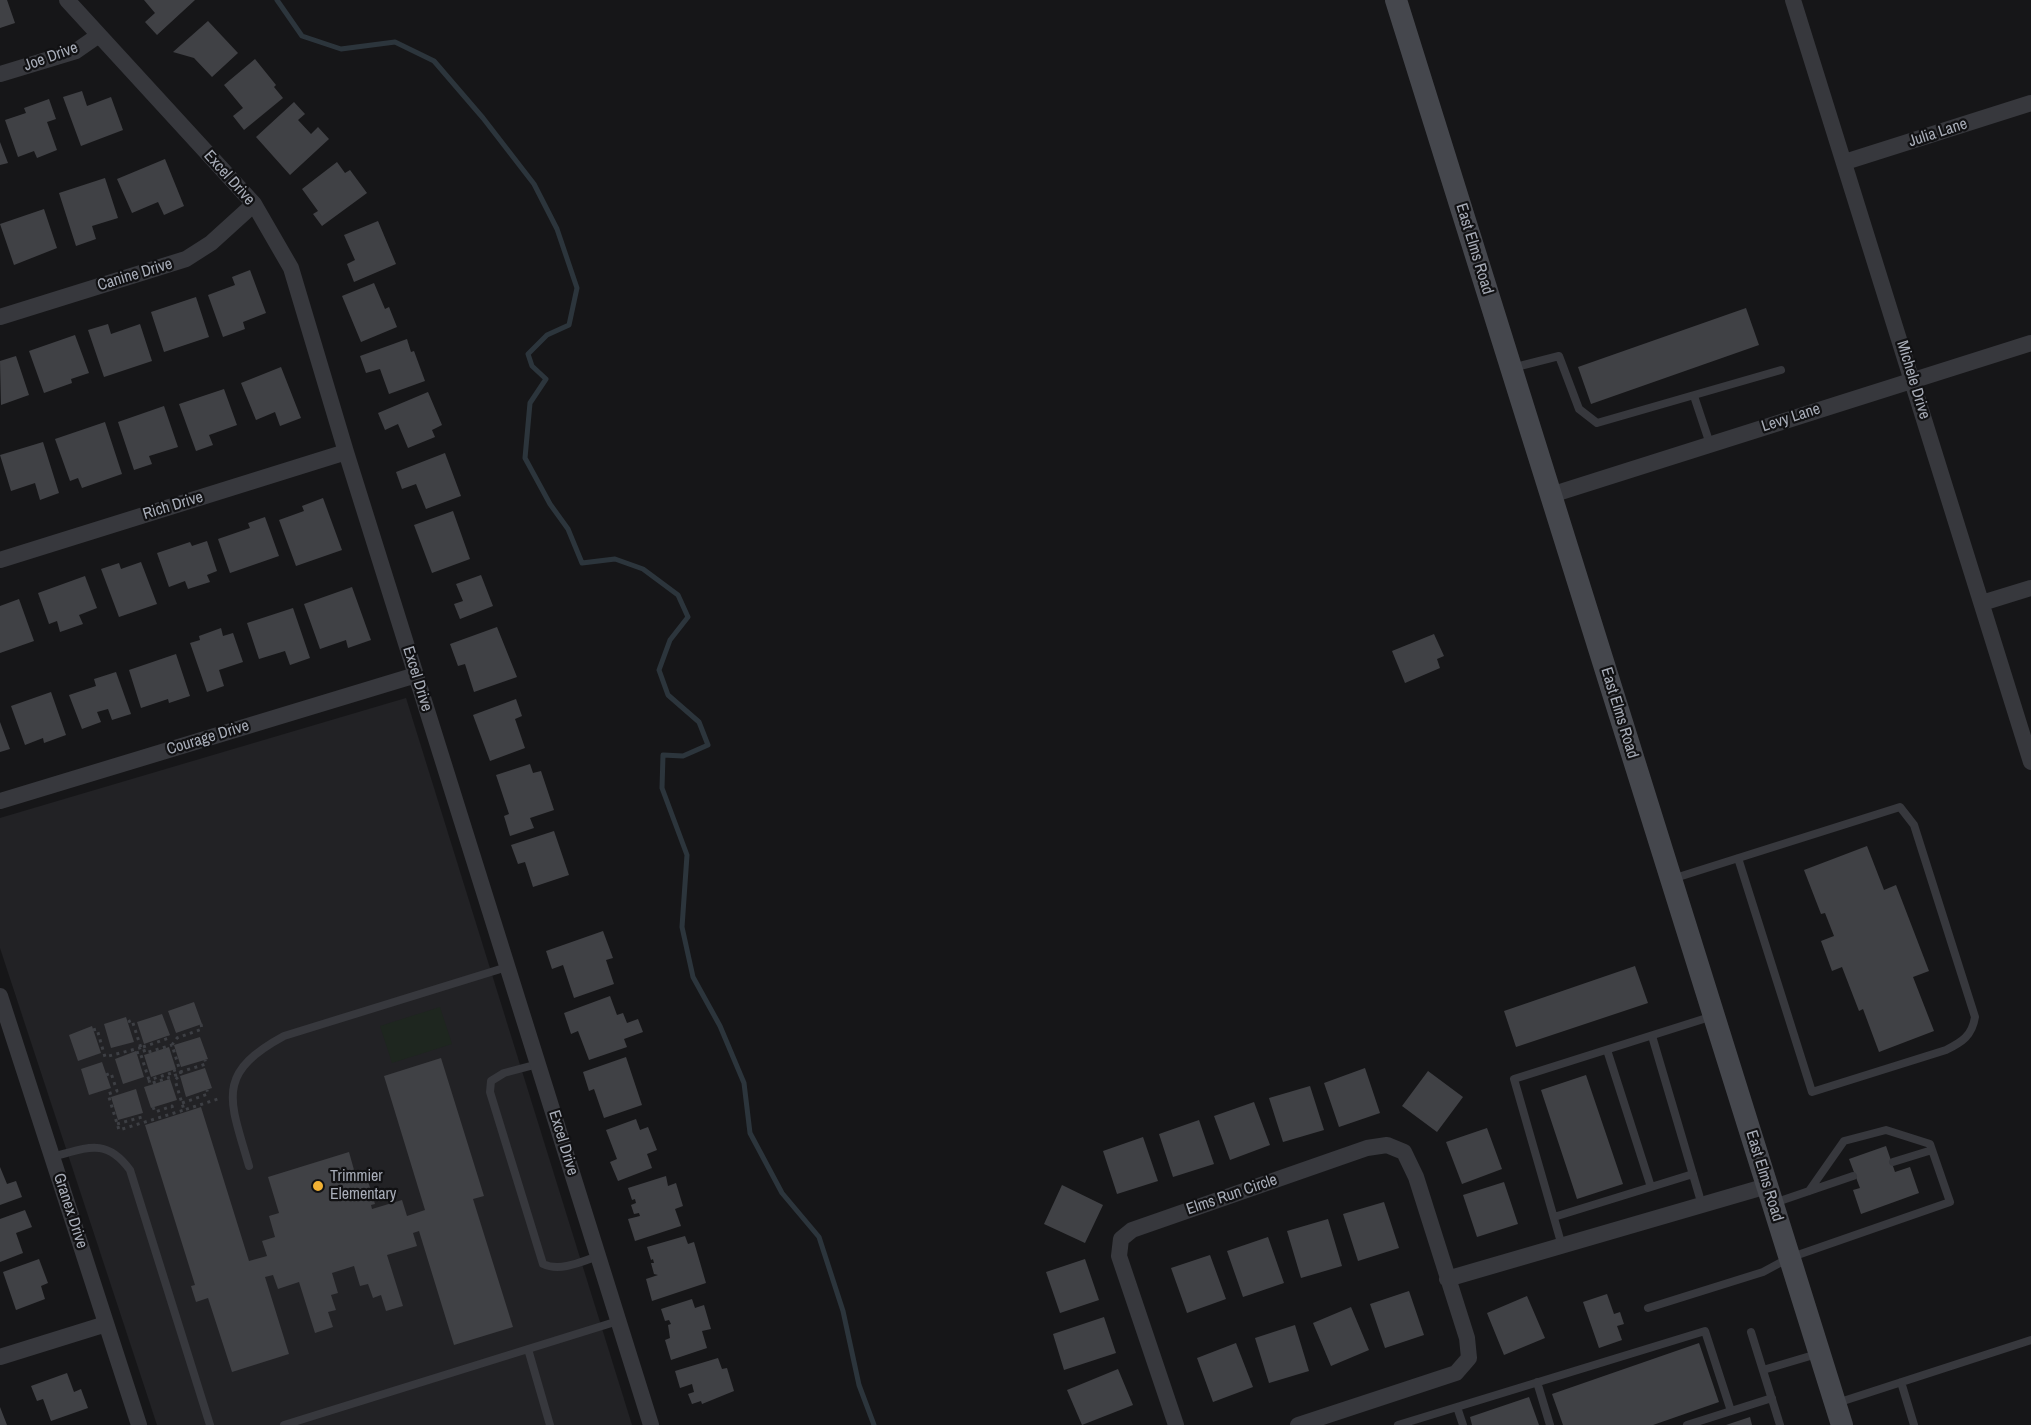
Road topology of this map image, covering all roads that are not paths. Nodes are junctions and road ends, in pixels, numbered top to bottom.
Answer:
1 (66, 0) edge
2 (1396, 0) edge
3 (1793, 0) edge
4 (99, 35) junction
5 (0, 74) edge
6 (2031, 104) edge
7 (1845, 162) junction
8 (254, 204) junction
9 (0, 317) edge
10 (2031, 343) edge
11 (1512, 368) junction
12 (1781, 370) dead end
13 (1913, 380) junction
14 (1694, 396) junction
15 (1710, 444) junction
16 (346, 452) junction
17 (1551, 495) junction
18 (0, 560) edge
19 (2031, 588) edge
20 (1982, 603) junction
21 (416, 675) junction
22 (2031, 762) edge
23 (0, 801) edge
24 (1738, 858) junction
25 (1671, 879) junction
26 (507, 967) junction
27 (0, 996) edge
28 (1714, 1016) junction
29 (1652, 1036) junction
30 (1607, 1050) junction
31 (538, 1064) junction
32 (1932, 1150) junction
33 (52, 1157) junction
34 (1893, 1162) dead end
35 (249, 1166) dead end
36 (1693, 1174) junction
37 (1853, 1176) dead end
38 (1651, 1187) junction
39 (1809, 1191) junction
40 (1769, 1195) junction
41 (1702, 1205) junction
42 (1554, 1217) junction
43 (1562, 1246) junction
44 (598, 1256) junction
45 (1789, 1258) junction
46 (1447, 1279) junction
47 (1648, 1308) dead end
48 (618, 1321) junction
49 (106, 1324) junction
50 (1751, 1332) dead end
51 (2031, 1340) edge
52 (528, 1349) junction
53 (1819, 1353) junction
54 (0, 1357) edge
55 (1763, 1370) junction
56 (1537, 1382) junction
57 (1901, 1382) junction
58 (1772, 1398) junction
59 (1457, 1407) junction
60 (1731, 1411) junction
61 (1838, 1414) edge
62 (139, 1425) edge
63 (210, 1425) edge
64 (284, 1425) edge
65 (550, 1425) edge
66 (651, 1425) edge
67 (1176, 1425) edge
68 (1298, 1425) edge
69 (1398, 1425) edge
70 (1463, 1425) edge
71 (1550, 1425) edge
72 (1687, 1425) edge
73 (1780, 1425) edge
74 (1914, 1425) edge

1 - 4 street, Excel Drive
2 - 11 main road, East Elms Road
3 - 7 street, Michele Drive
4 - 5 street, Joe Drive
4 - 8 street, Excel Drive
6 - 7 street, Julia Lane
7 - 13 street, Michele Drive
8 - 9 street, Canine Drive
8 - 16 street, Excel Drive
10 - 13 street, Levy Lane
11 - 14 lane
11 - 17 main road, East Elms Road
12 - 14 lane
13 - 15 street, Levy Lane
13 - 20 street, Michele Drive
14 - 15 lane
15 - 17 street, Levy Lane
16 - 18 street, Rich Drive
16 - 21 street, Excel Drive
17 - 25 main road, East Elms Road
19 - 20 street
20 - 22 street, Michele Drive
21 - 23 street, Courage Drive
21 - 26 street, Excel Drive
24 - 24 lane
24 - 25 lane
25 - 28 main road, East Elms Road
26 - 31 street, Excel Drive
26 - 35 lane
27 - 33 street, Granex Drive
28 - 29 lane
28 - 40 main road, East Elms Road
29 - 30 lane
29 - 36 lane
30 - 38 lane
30 - 42 lane
31 - 44 street, Excel Drive
31 - 44 lane
32 - 34 lane
32 - 39 lane
32 - 45 lane
33 - 49 street, Granex Drive
33 - 63 lane
36 - 38 lane
36 - 41 lane
37 - 39 lane
38 - 42 lane
39 - 40 lane
40 - 41 street
40 - 45 main road, East Elms Road
41 - 43 street
42 - 43 lane
43 - 46 street
44 - 48 street, Excel Drive
45 - 47 lane
45 - 53 main road, East Elms Road
46 - 67 street, Elms Run Circle
46 - 68 street, Elms Run Circle
48 - 52 lane
48 - 66 street, Excel Drive
49 - 54 street
49 - 62 street, Granex Drive
50 - 55 lane
51 - 57 lane
52 - 64 lane
52 - 65 lane
53 - 55 lane
53 - 61 main road, East Elms Road
55 - 58 lane
56 - 59 lane
56 - 60 lane
56 - 71 lane
57 - 61 lane
57 - 74 lane
58 - 60 lane
58 - 73 lane
59 - 69 lane
59 - 70 lane
60 - 72 lane

